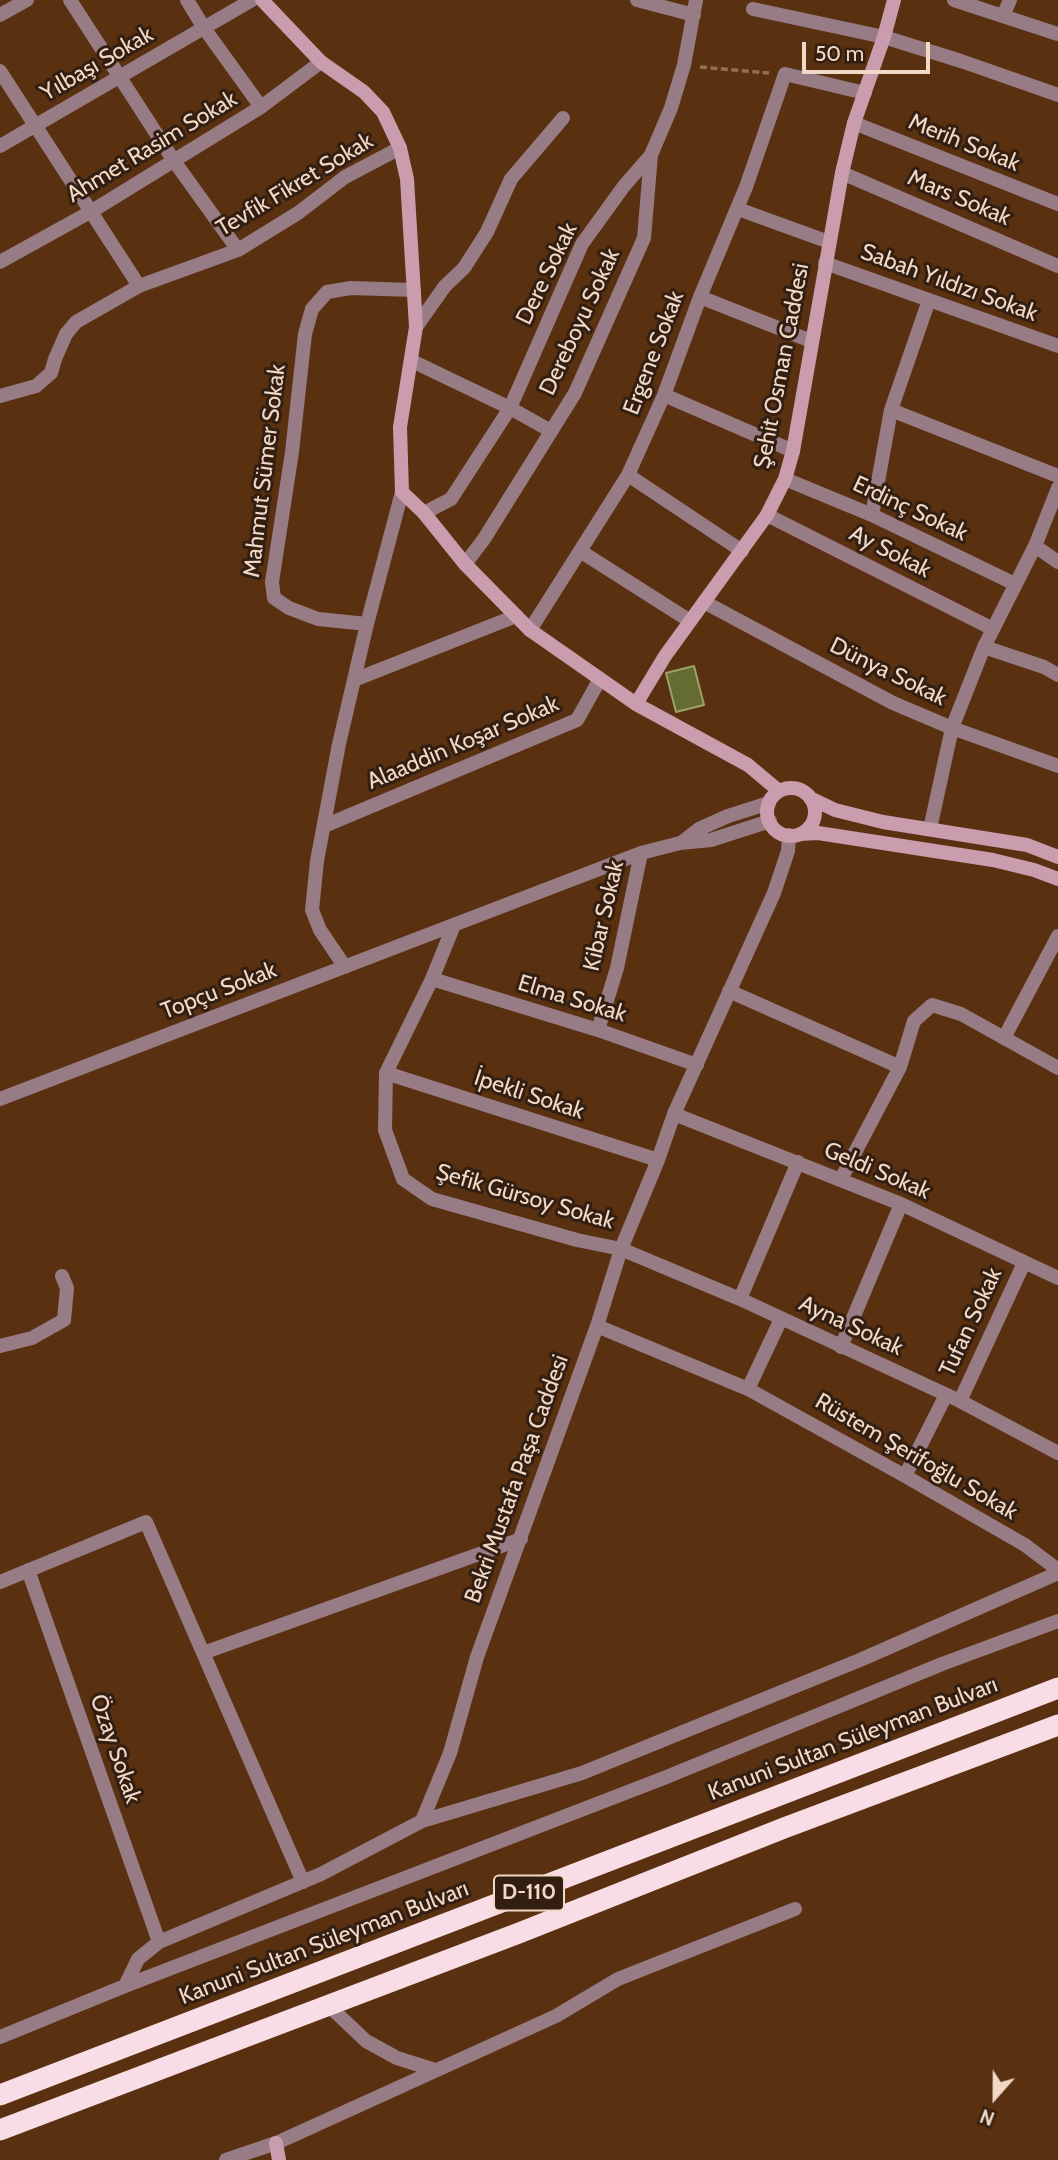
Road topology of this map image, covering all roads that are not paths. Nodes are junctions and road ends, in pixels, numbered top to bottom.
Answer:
1 (27, 0) edge
2 (70, 0) edge
3 (187, 0) edge
4 (252, 0) edge
5 (262, 0) edge
6 (637, 0) edge
7 (894, 0) edge
8 (954, 0) edge
9 (1010, 0) edge
10 (695, 8) edge
11 (753, 9) dead end
12 (0, 15) edge
13 (1003, 16) junction
14 (204, 28) junction
15 (1058, 34) edge
16 (884, 37) junction
17 (321, 62) junction
18 (0, 71) edge
19 (120, 77) junction
20 (865, 93) junction
21 (1058, 95) edge
22 (261, 107) junction
23 (563, 118) dead end
24 (854, 123) junction
25 (36, 125) junction
26 (0, 146) edge
27 (400, 149) junction
28 (651, 155) junction
29 (174, 161) junction
30 (842, 173) junction
31 (1058, 204) edge
32 (738, 209) junction
33 (92, 211) junction
34 (829, 242) junction
35 (238, 250) junction
36 (0, 262) edge
37 (825, 263) junction
38 (1058, 266) edge
39 (139, 286) junction
40 (414, 290) junction
41 (700, 297) junction
42 (929, 300) junction
43 (416, 327) junction
44 (811, 341) junction
45 (1058, 346) edge
46 (412, 361) junction
47 (664, 395) junction
48 (0, 396) edge
49 (510, 408) junction
50 (891, 410) junction
51 (551, 431) junction
52 (793, 452) junction
53 (628, 475) junction
54 (1058, 476) edge
55 (785, 479) junction
56 (402, 492) junction
57 (1057, 497) edge
58 (425, 513) junction
59 (768, 514) junction
60 (872, 515) junction
61 (1035, 546) junction
62 (580, 551) junction
63 (742, 551) junction
64 (1058, 562) edge
65 (465, 564) junction
66 (1015, 584) junction
67 (704, 602) junction
68 (516, 616) junction
69 (690, 621) junction
70 (367, 624) junction
71 (993, 629) junction
72 (530, 630) junction
73 (984, 647) junction
74 (1058, 675) edge
75 (354, 680) junction
76 (600, 680) junction
77 (636, 704) junction
78 (952, 728) junction
79 (1058, 766) edge
80 (779, 791) junction
81 (810, 797) junction
82 (769, 803) junction
83 (770, 821) junction
84 (324, 826) junction
85 (930, 830) junction
86 (794, 835) junction
87 (680, 844) junction
88 (641, 853) junction
89 (1058, 857) edge
90 (1058, 879) edge
91 (454, 925) junction
92 (1058, 936) edge
93 (345, 967) junction
94 (432, 979) junction
95 (729, 991) junction
96 (598, 1030) junction
97 (1004, 1038) junction
98 (697, 1065) junction
99 (900, 1066) junction
100 (1058, 1068) edge
101 (386, 1073) junction
102 (0, 1099) edge
103 (674, 1114) junction
104 (658, 1160) junction
105 (798, 1162) junction
106 (842, 1179) junction
107 (901, 1204) junction
108 (621, 1249) junction
109 (1024, 1263) junction
110 (62, 1276) dead end
111 (1058, 1278) edge
112 (740, 1299) junction
113 (781, 1319) junction
114 (597, 1326) junction
115 (0, 1346) edge
116 (841, 1347) junction
117 (748, 1389) junction
118 (953, 1398) junction
119 (1058, 1453) edge
120 (905, 1476) junction
121 (521, 1539) junction
122 (28, 1570) junction
123 (1058, 1572) edge
124 (0, 1582) edge
125 (1058, 1621) edge
126 (203, 1653) junction
127 (1058, 1688) edge
128 (1058, 1725) edge
129 (422, 1821) junction
130 (303, 1882) junction
131 (794, 1909) dead end
132 (159, 1942) junction
133 (125, 1986) junction
134 (328, 2005) junction
135 (0, 2037) edge
136 (435, 2070) junction
137 (0, 2095) edge
138 (0, 2130) edge
139 (276, 2143) junction
140 (226, 2160) edge
141 (279, 2160) edge

1 - 12 street
2 - 19 street
3 - 14 street
4 - 14 street, Yılbaşı Sokak
5 - 17 street
6 - 10 street
7 - 16 street, Şehit Osman Caddesi
8 - 13 street
9 - 13 street
10 - 28 street, Dere Sokak
11 - 16 street
13 - 15 street
14 - 19 street, Yılbaşı Sokak
14 - 22 street
16 - 20 street, Şehit Osman Caddesi
16 - 21 street
17 - 22 street, Ahmet Rasim Sokak
17 - 27 street
18 - 25 street
19 - 25 street, Yılbaşı Sokak
19 - 29 street
20 - 24 street, Şehit Osman Caddesi
20 - 32 street, Ergene Sokak
22 - 29 street, Ahmet Rasim Sokak
23 - 43 street
24 - 30 street, Şehit Osman Caddesi
24 - 31 street, Merih Sokak
25 - 26 street, Yılbaşı Sokak
25 - 33 street
27 - 35 street, Tevfik Fikret Sokak
27 - 40 street
28 - 49 street, Dere Sokak
28 - 51 street, Dereboyu Sokak
29 - 33 street, Ahmet Rasim Sokak
29 - 35 street
30 - 34 street, Şehit Osman Caddesi
30 - 38 street, Mars Sokak
32 - 34 street
32 - 41 street, Ergene Sokak
33 - 36 street, Ahmet Rasim Sokak
33 - 39 street
34 - 37 street, Şehit Osman Caddesi
35 - 39 street, Tevfik Fikret Sokak
37 - 42 street, Sabah Yıldızı Sokak
37 - 44 street, Şehit Osman Caddesi
39 - 48 street, Tevfik Fikret Sokak
40 - 43 street
40 - 70 street, Mahmut Sümer Sokak
41 - 44 street
41 - 47 street, Ergene Sokak
42 - 45 street, Sabah Yıldızı Sokak
42 - 50 street
43 - 46 street
44 - 52 street, Şehit Osman Caddesi
46 - 49 street
46 - 56 street
47 - 52 street
47 - 53 street, Ergene Sokak
49 - 51 street
49 - 58 street, Dere Sokak
50 - 54 street
50 - 60 street
51 - 65 street, Dereboyu Sokak
52 - 55 street, Şehit Osman Caddesi
53 - 62 street, Ergene Sokak
53 - 63 street
55 - 59 street, Şehit Osman Caddesi
55 - 60 street, Erdinç Sokak
56 - 58 street
56 - 70 street
57 - 61 street
58 - 65 street
59 - 63 street, Şehit Osman Caddesi
59 - 71 street, Ay Sokak
60 - 66 street, Erdinç Sokak
61 - 64 street
61 - 66 street
62 - 69 street
62 - 72 street, Ergene Sokak
63 - 67 street, Şehit Osman Caddesi
65 - 68 street
66 - 71 street
67 - 69 street, Şehit Osman Caddesi
67 - 78 street, Dünya Sokak
68 - 72 street
68 - 75 street
69 - 77 street, Şehit Osman Caddesi
70 - 75 street
71 - 73 street
72 - 76 street
73 - 74 street
73 - 78 street
75 - 84 street
76 - 77 street
76 - 84 street, Alaaddin Koşar Sokak
77 - 80 street
78 - 79 street, Dünya Sokak
78 - 85 street
80 - 81 street
80 - 82 street
81 - 85 street
81 - 86 street
82 - 83 street
82 - 87 street, Topçu Sokak
83 - 86 street
83 - 87 street, Topçu Sokak
84 - 93 street
85 - 89 street
86 - 90 street
86 - 95 street, Bekri Mustafa Paşa Caddesi
87 - 88 street, Topçu Sokak
88 - 91 street, Topçu Sokak
88 - 96 street, Kibar Sokak
91 - 93 street, Topçu Sokak
91 - 94 street
92 - 97 street
93 - 102 street, Topçu Sokak
94 - 96 street, Elma Sokak
94 - 101 street
95 - 98 street, Bekri Mustafa Paşa Caddesi
95 - 99 street
96 - 98 street, Elma Sokak
97 - 99 street
97 - 100 street
98 - 103 street, Bekri Mustafa Paşa Caddesi
99 - 106 street
101 - 104 street, İpekli Sokak
101 - 108 street, Şefik Gürsoy Sokak
103 - 104 street, Bekri Mustafa Paşa Caddesi
103 - 105 street, Geldi Sokak
104 - 108 street, Bekri Mustafa Paşa Caddesi
105 - 106 street, Geldi Sokak
105 - 112 street
106 - 107 street, Geldi Sokak
107 - 109 street, Geldi Sokak
107 - 116 street
108 - 112 street, Ayna Sokak
108 - 114 street, Bekri Mustafa Paşa Caddesi
109 - 111 street, Geldi Sokak
109 - 118 street, Tufan Sokak
110 - 115 street
112 - 113 street, Ayna Sokak
113 - 116 street, Ayna Sokak
113 - 117 street
114 - 117 street, Rüstem Şerifoğlu Sokak
114 - 121 street, Bekri Mustafa Paşa Caddesi
116 - 118 street, Ayna Sokak
117 - 120 street, Rüstem Şerifoğlu Sokak
118 - 119 street, Ayna Sokak
118 - 120 street, Tufan Sokak
120 - 123 street, Rüstem Şerifoğlu Sokak
121 - 126 street
121 - 129 street, Bekri Mustafa Paşa Caddesi
122 - 124 street
122 - 126 street
122 - 132 street, Özay Sokak
123 - 129 street
125 - 133 street
126 - 130 street
127 - 137 highway, Kanuni Sultan Süleyman Bulvarı / D-110
128 - 134 highway, D-110
129 - 130 street
130 - 132 street
131 - 136 street
132 - 133 street
133 - 135 street
134 - 136 street
134 - 138 highway, D-110
136 - 139 street
139 - 140 street
139 - 141 street

